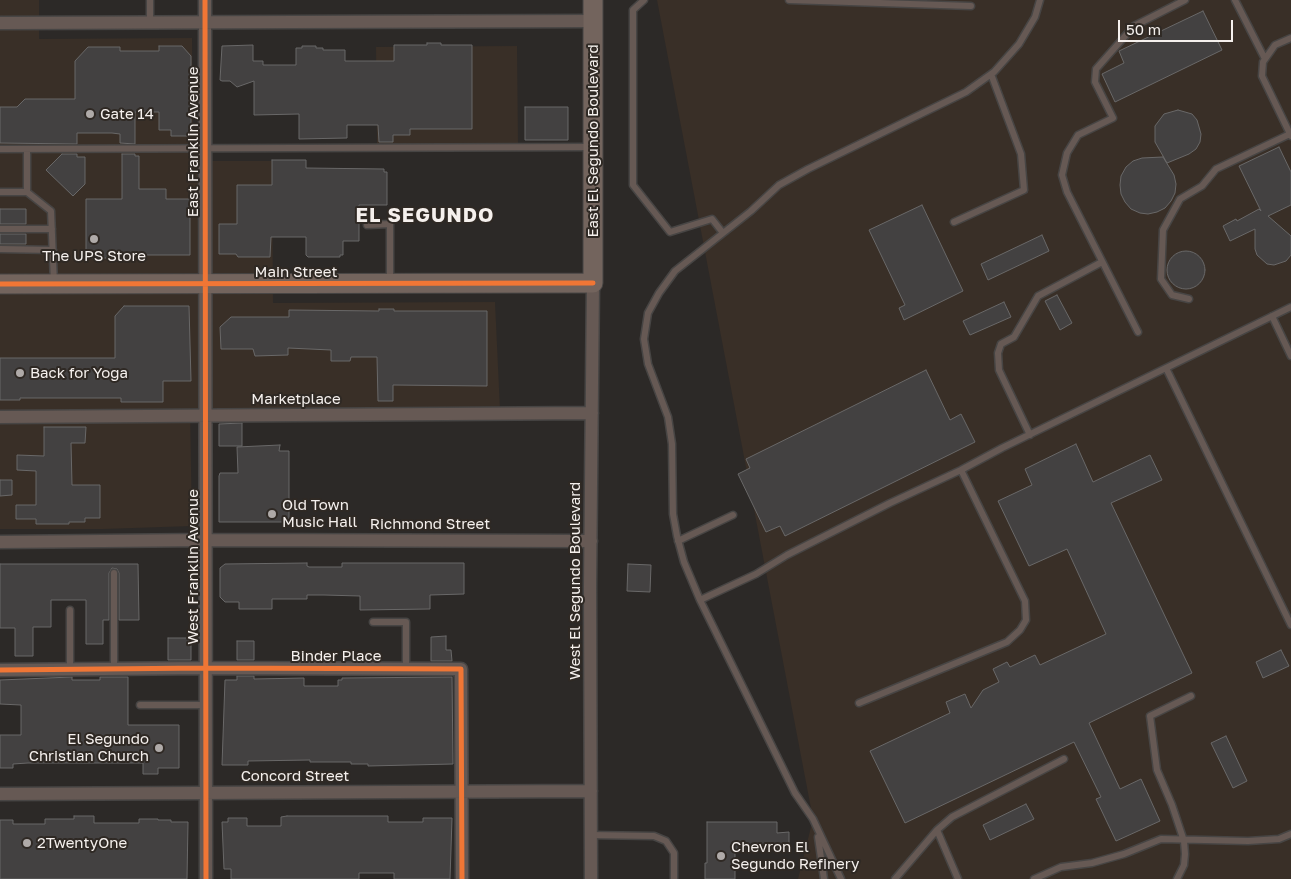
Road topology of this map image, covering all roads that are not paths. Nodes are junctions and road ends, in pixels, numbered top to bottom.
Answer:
1 (150, 0) edge
2 (205, 0) edge
3 (593, 0) edge
4 (644, 0) edge
5 (789, 0) edge
6 (1040, 0) edge
7 (1185, 0) edge
8 (1235, 0) edge
9 (971, 6) dead end
10 (593, 21) junction
11 (205, 22) junction
12 (0, 23) edge
13 (150, 23) junction
14 (1291, 38) edge
15 (1265, 59) junction
16 (991, 74) junction
17 (1290, 135) edge
18 (593, 147) junction
19 (205, 148) junction
20 (27, 149) junction
21 (0, 150) edge
22 (0, 192) edge
23 (28, 192) junction
24 (954, 222) dead end
25 (367, 225) dead end
26 (0, 229) edge
27 (52, 229) junction
28 (723, 233) junction
29 (0, 249) edge
30 (53, 250) junction
31 (1102, 262) junction
32 (593, 283) junction
33 (0, 284) edge
34 (54, 284) junction
35 (390, 284) junction
36 (206, 285) junction
37 (1189, 299) dead end
38 (1291, 307) edge
39 (1272, 316) junction
40 (1138, 332) dead end
41 (1291, 356) edge
42 (1166, 368) junction
43 (592, 413) junction
44 (206, 416) junction
45 (0, 417) edge
46 (1030, 435) junction
47 (961, 470) junction
48 (733, 515) dead end
49 (205, 540) junction
50 (590, 541) junction
51 (678, 541) junction
52 (0, 542) edge
53 (114, 574) dead end
54 (700, 600) junction
55 (70, 610) dead end
56 (374, 622) dead end
57 (1291, 625) edge
58 (205, 668) junction
59 (406, 668) junction
60 (70, 669) junction
61 (114, 669) junction
62 (0, 670) edge
63 (1192, 696) dead end
64 (859, 703) dead end
65 (140, 705) dead end
66 (205, 705) junction
67 (1064, 759) dead end
68 (590, 791) junction
69 (461, 792) junction
70 (206, 793) junction
71 (0, 794) edge
72 (813, 819) junction
73 (937, 830) junction
74 (1291, 834) edge
75 (590, 835) junction
76 (1184, 841) junction
77 (206, 879) edge
78 (462, 879) edge
79 (591, 879) edge
80 (674, 879) edge
81 (824, 879) edge
82 (841, 879) edge
83 (895, 879) edge
84 (958, 879) edge
85 (1034, 879) edge
86 (1177, 879) edge

1 - 13 lane
2 - 11 street, East Franklin Avenue
3 - 10 main road, East El Segundo Boulevard
4 - 28 lane
5 - 9 lane
6 - 16 lane
7 - 31 lane
8 - 15 lane
10 - 11 street
10 - 18 main road, East El Segundo Boulevard
11 - 13 street
11 - 19 street, East Franklin Avenue
12 - 13 street
14 - 15 lane
15 - 17 lane
16 - 24 lane
16 - 28 lane
17 - 37 lane
18 - 19 lane
18 - 32 main road, East El Segundo Boulevard
19 - 20 lane
19 - 36 street, East Franklin Avenue
20 - 21 lane
20 - 23 lane
22 - 23 lane
23 - 27 lane
25 - 35 lane
26 - 27 lane
27 - 30 lane
28 - 51 lane
29 - 30 lane
30 - 34 lane
31 - 40 lane
31 - 46 lane
32 - 35 main road, Main Street
32 - 43 street, West El Segundo Boulevard
33 - 34 main road, Main Street
34 - 36 main road, Main Street
35 - 36 main road, Main Street
36 - 44 street, West Franklin Avenue
38 - 39 lane
39 - 41 lane
39 - 42 lane
42 - 46 lane
42 - 57 lane
43 - 44 street, Marketplace
43 - 50 street, West El Segundo Boulevard
44 - 45 street, Marketplace
44 - 49 street, West Franklin Avenue
46 - 47 lane
47 - 54 lane
47 - 64 lane
48 - 51 lane
49 - 50 street, Richmond Street
49 - 52 street, Richmond Street
49 - 58 street, West Franklin Avenue
50 - 68 street, West El Segundo Boulevard
51 - 54 lane
53 - 61 lane
54 - 72 lane
55 - 60 lane
56 - 59 lane
58 - 59 street, Binder Place
58 - 61 street, Binder Place
58 - 66 street, West Franklin Avenue
59 - 69 street, Binder Place
60 - 61 street, Binder Place
60 - 62 street, Binder Place
63 - 76 lane
65 - 66 lane
66 - 70 street, West Franklin Avenue
67 - 73 lane
68 - 69 street, Concord Street
68 - 75 street, West El Segundo Boulevard
69 - 70 street, Concord Street
69 - 78 street, Binder Place
70 - 71 street, Concord Street
70 - 77 street, West Franklin Avenue
72 - 81 lane
72 - 82 lane
73 - 83 lane
73 - 84 lane
74 - 76 lane
75 - 79 street, West El Segundo Boulevard
75 - 80 lane
76 - 85 lane
76 - 86 lane

